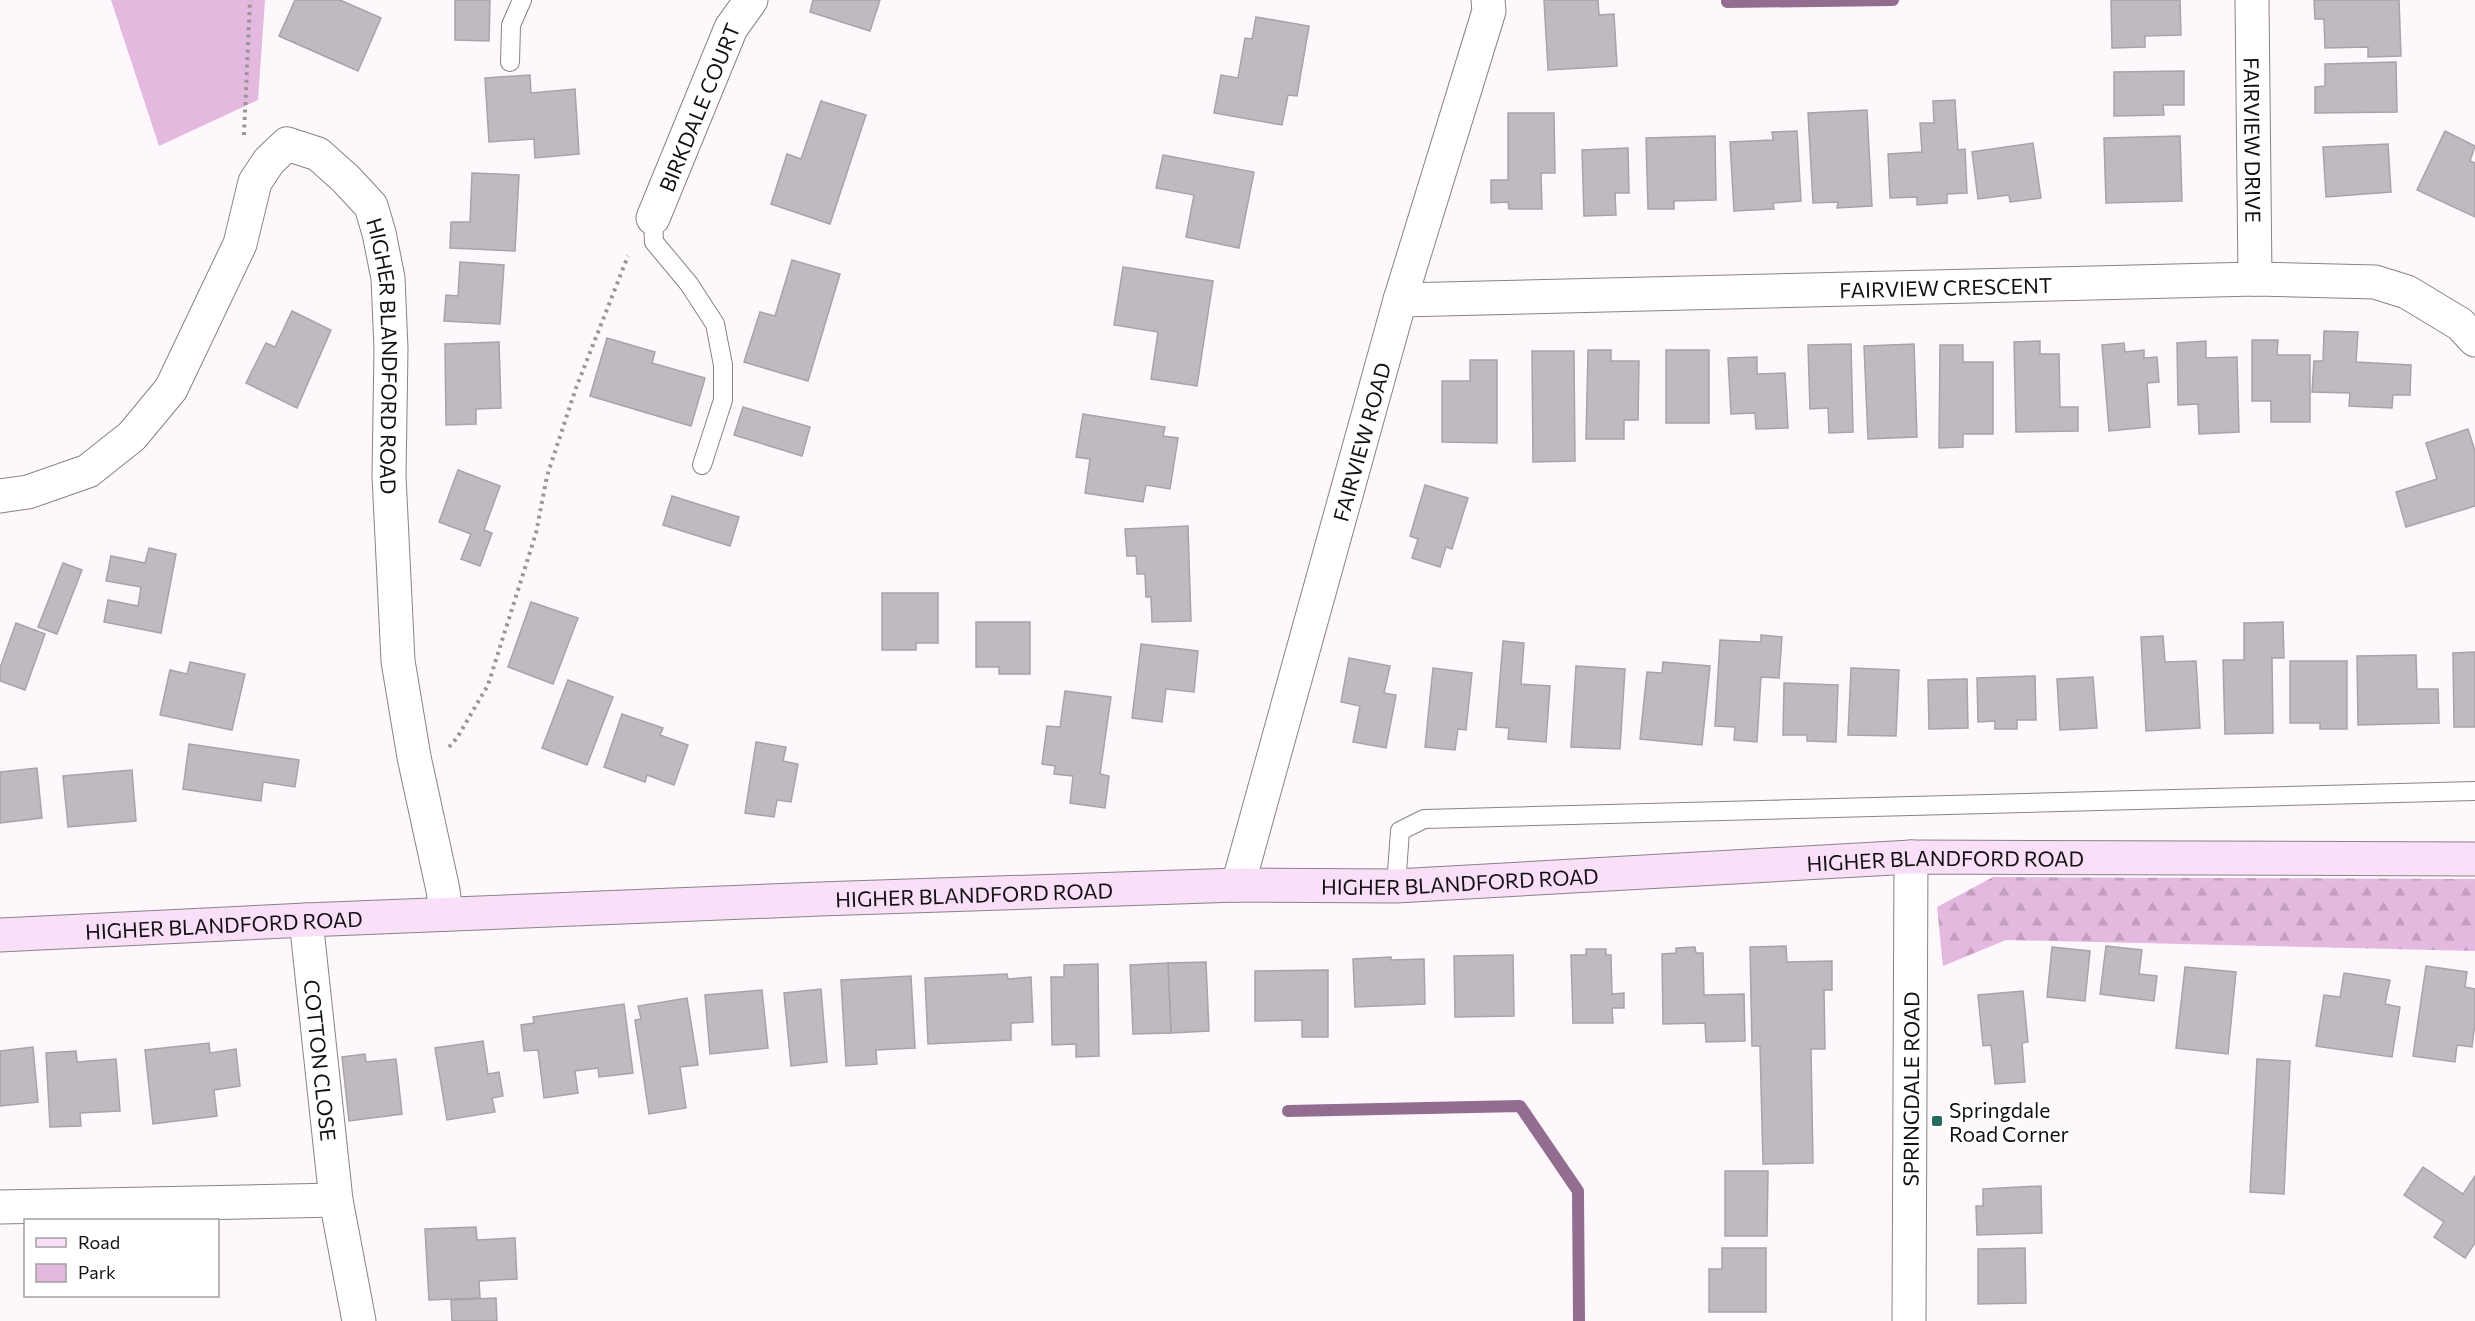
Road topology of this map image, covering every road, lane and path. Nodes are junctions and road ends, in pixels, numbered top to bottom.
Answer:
1 (250, 0) edge
2 (522, 0) edge
3 (751, 0) edge
4 (1488, 0) edge
5 (2252, 0) edge
6 (510, 62) dead end
7 (244, 136) dead end
8 (653, 218) junction
9 (2255, 279) junction
10 (1400, 300) junction
11 (2475, 340) edge
12 (702, 465) dead end
13 (0, 496) edge
14 (414, 757) junction
15 (2475, 791) edge
16 (1911, 856) junction
17 (2475, 859) edge
18 (1238, 885) junction
19 (1396, 886) junction
20 (446, 914) junction
21 (306, 920) junction
22 (0, 935) edge
23 (336, 1200) junction
24 (0, 1207) edge
25 (359, 1321) edge
26 (1909, 1321) edge

1 - 7 path
2 - 6 lane
3 - 8 street, BIRKDALE COURT
4 - 10 street, FAIRVIEW ROAD
5 - 9 street, FAIRVIEW DRIVE
8 - 12 lane
8 - 14 path
9 - 10 street, FAIRVIEW CRESCENT
9 - 11 street, FAIRVIEW CRESCENT
10 - 18 street, FAIRVIEW ROAD
13 - 14 street, HIGHER BLANDFORD ROAD
14 - 20 street, HIGHER BLANDFORD ROAD
15 - 19 lane
16 - 17 main road, HIGHER BLANDFORD ROAD
16 - 19 main road, HIGHER BLANDFORD ROAD
16 - 26 street, SPRINGDALE ROAD
18 - 19 main road, HIGHER BLANDFORD ROAD
18 - 20 main road, HIGHER BLANDFORD ROAD
20 - 21 main road, HIGHER BLANDFORD ROAD
21 - 22 main road, HIGHER BLANDFORD ROAD
21 - 23 street, COTTON CLOSE
23 - 24 street
23 - 25 street, COTTON CLOSE

